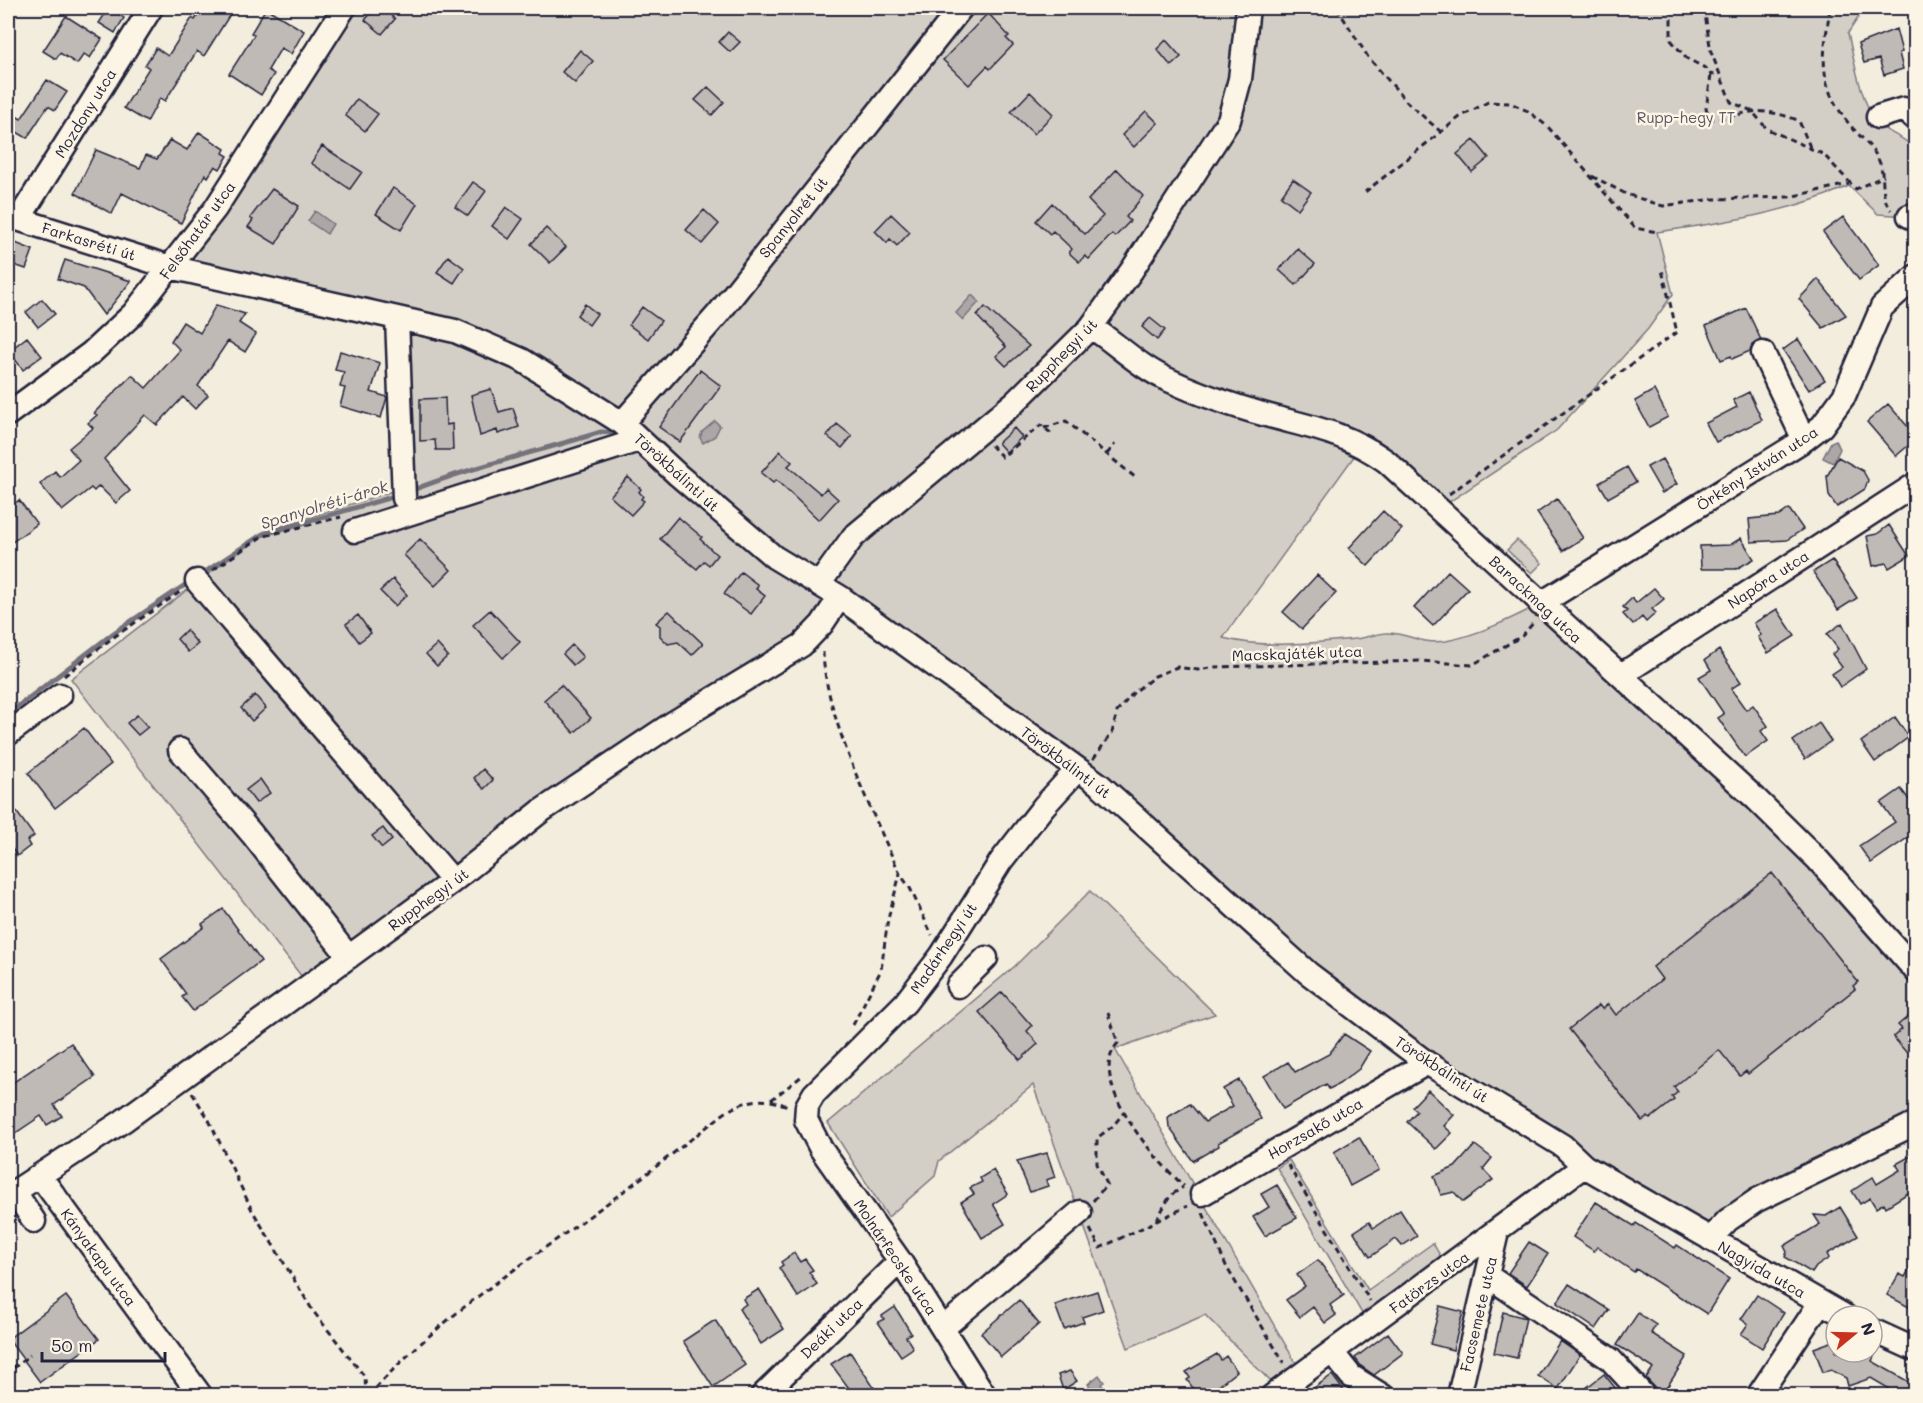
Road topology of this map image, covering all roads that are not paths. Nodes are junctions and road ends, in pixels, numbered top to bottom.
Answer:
1 (151, 8) edge
2 (344, 8) edge
3 (961, 8) edge
4 (1248, 8) edge
5 (1878, 117) dead end
6 (1916, 119) edge
7 (13, 218) edge
8 (170, 267) junction
9 (1916, 276) edge
10 (397, 318) junction
11 (1091, 327) junction
12 (1763, 352) dead end
13 (8, 414) edge
14 (622, 423) junction
15 (639, 440) junction
16 (1804, 440) junction
17 (1916, 484) edge
18 (404, 493) dead end
19 (353, 523) road end
20 (197, 581) road end
21 (819, 583) junction
22 (840, 597) junction
23 (1540, 604) junction
24 (1621, 675) junction
25 (60, 695) road end
26 (8, 734) edge
27 (180, 750) dead end
28 (1077, 770) junction
29 (453, 881) junction
30 (945, 949) junction
31 (349, 957) junction
32 (1916, 971) edge
33 (958, 986) dead end
34 (1427, 1063) junction
35 (807, 1120) joint
36 (1916, 1123) edge
37 (1584, 1166) junction
38 (40, 1176) junction
39 (1195, 1190) road end
40 (11, 1194) edge
41 (1080, 1212) road end
42 (34, 1221) dead end
43 (1497, 1232) junction
44 (1710, 1239) junction
45 (900, 1261) junction
46 (1488, 1276) junction
47 (1820, 1303) junction
48 (1824, 1305) edge
49 (943, 1328) junction
50 (1884, 1335) edge
51 (1916, 1350) edge
52 (1332, 1352) junction
53 (1636, 1393) edge
54 (201, 1395) edge
55 (762, 1395) edge
56 (985, 1395) edge
57 (1272, 1395) edge
58 (1383, 1395) edge
59 (1459, 1395) edge
60 (1758, 1395) edge

1 - 7 street, Mozdony utca
2 - 8 street, Felsőhatár utca
3 - 14 street, Spanyolrét út
4 - 11 street, Rupphegyi út
5 - 6 street
7 - 8 street, Farkasréti út
8 - 10 street, Törökbálinti út
8 - 13 street, Felsőhatár utca
9 - 16 street, Örkény István utca
10 - 14 street, Törökbálinti út
10 - 18 street
11 - 21 street, Rupphegyi út
11 - 23 street, Barackmag utca
12 - 16 street
14 - 15 street, Törökbálinti út
15 - 19 street
15 - 21 street, Törökbálinti út
16 - 23 street, Örkény István utca
17 - 24 street, Napóra utca
20 - 29 street
21 - 22 street, Törökbálinti út
22 - 28 street, Törökbálinti út
22 - 29 street, Rupphegyi út
23 - 24 street, Barackmag utca
24 - 32 street, Barackmag utca
25 - 26 street
27 - 31 street
28 - 30 street, Madárhegyi út
28 - 34 street, Törökbálinti út
29 - 31 street, Rupphegyi út
30 - 33 street
30 - 35 street, Madárhegyi út
31 - 38 street, Rupphegyi út
34 - 37 street, Törökbálinti út
34 - 39 street, Horzsakő utca
35 - 45 street, Molnárfecske utca
36 - 44 street
37 - 43 street, Fatörzs utca
37 - 44 street, Törökbálinti út
38 - 40 street, Rupphegyi út
38 - 54 street, Kányakapu utca
40 - 42 street
41 - 49 street
43 - 46 street, Facsemete utca
43 - 52 street, Fatörzs utca
44 - 47 street, Nagyida utca
45 - 49 street, Molnárfecske utca
45 - 55 street, Deáki utca
46 - 53 street
46 - 59 street, Facsemete utca
47 - 48 street, Nagyida utca
47 - 60 street
49 - 56 street, Molnárfecske utca
50 - 51 street
52 - 57 street, Fatörzs utca
52 - 58 street

